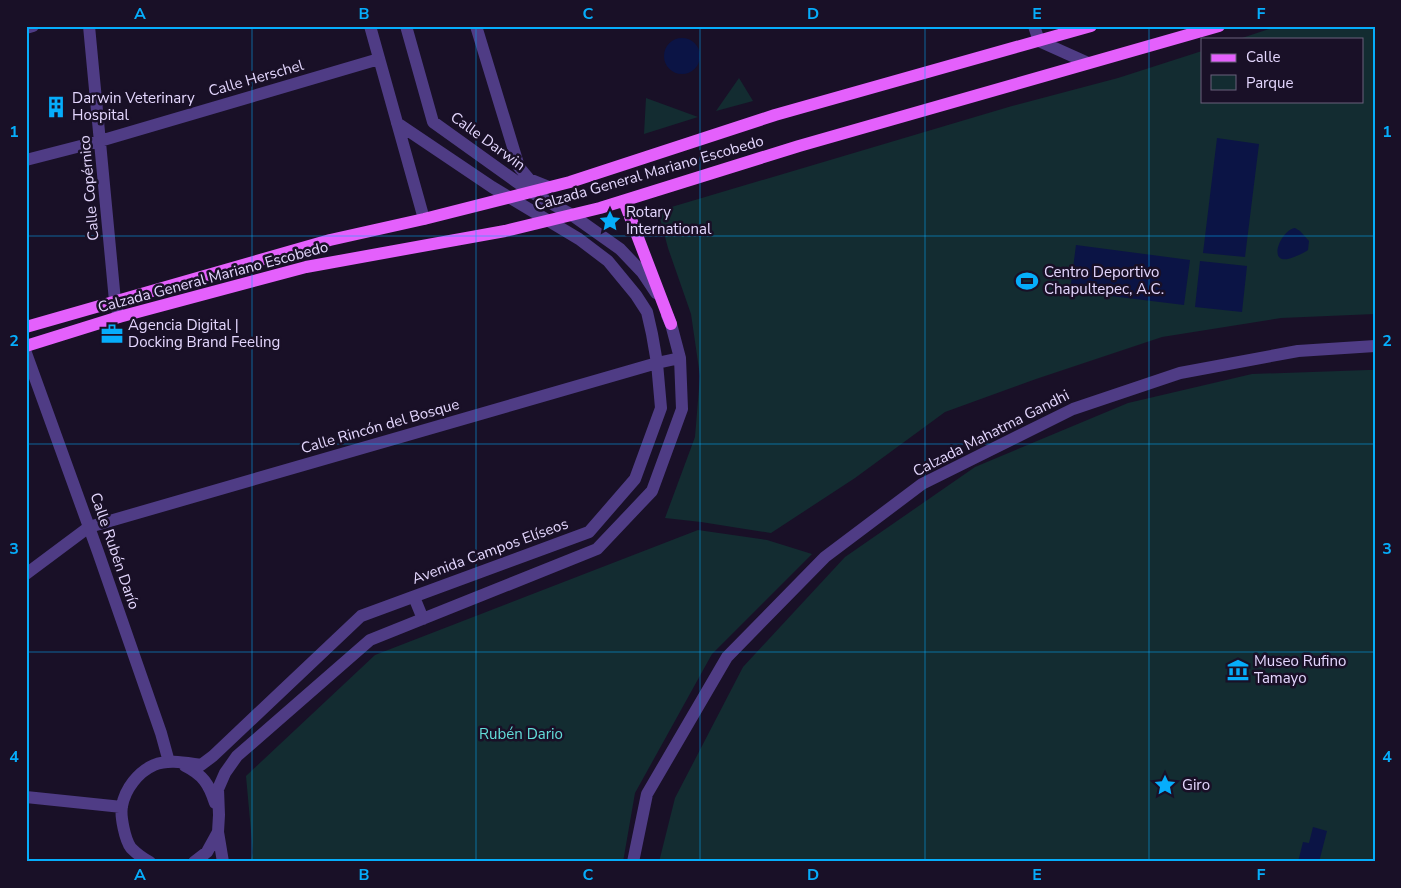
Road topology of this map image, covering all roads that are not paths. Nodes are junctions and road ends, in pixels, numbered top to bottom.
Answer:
1 (33, 26) edge
2 (89, 26) edge
3 (370, 26) edge
4 (406, 26) edge
5 (476, 26) edge
6 (1034, 26) edge
7 (1091, 26) edge
8 (1219, 26) edge
9 (26, 28) edge
10 (1038, 41) junction
11 (379, 59) junction
12 (1088, 63) junction
13 (397, 123) junction
14 (100, 141) junction
15 (26, 160) edge
16 (549, 187) junction
17 (531, 192) junction
18 (509, 198) junction
19 (624, 201) junction
20 (572, 215) junction
21 (424, 219) junction
22 (547, 221) junction
23 (116, 301) junction
24 (120, 317) junction
25 (671, 324) junction
26 (26, 326) edge
27 (26, 346) edge
28 (1375, 346) edge
29 (26, 353) edge
30 (680, 358) junction
31 (657, 364) junction
32 (89, 527) junction
33 (589, 532) junction
34 (597, 549) junction
35 (26, 574) edge
36 (414, 597) junction
37 (423, 619) junction
38 (174, 762) junction
39 (26, 797) edge
40 (122, 807) junction
41 (219, 815) junction
42 (218, 832) junction
43 (147, 861) edge
44 (194, 862) edge
45 (223, 862) edge
46 (633, 862) edge

1 - 9 street
2 - 14 street, Calle Copérnico
3 - 11 street
4 - 17 street, Calle Darwin
5 - 16 street
6 - 10 street
7 - 10 main road, Calzada General Mariano Escobedo
8 - 12 main road, Calzada General Mariano Escobedo
10 - 12 street
10 - 16 main road, Calzada General Mariano Escobedo
11 - 13 street
11 - 14 street, Calle Herschel
12 - 19 main road, Calzada General Mariano Escobedo
13 - 18 street
13 - 21 street
14 - 15 street, Calle Herschel
14 - 23 street, Calle Copérnico
16 - 17 main road, Calzada General Mariano Escobedo
17 - 18 main road, Calzada General Mariano Escobedo
17 - 20 street
18 - 21 main road, Calzada General Mariano Escobedo
18 - 22 street, Avenida Campos Elíseos
19 - 20 main road, Calzada General Mariano Escobedo
19 - 25 main road
20 - 22 main road, Calzada General Mariano Escobedo
20 - 25 street
21 - 23 main road, Calzada General Mariano Escobedo
22 - 24 main road, Calzada General Mariano Escobedo
22 - 31 street, Avenida Campos Elíseos
23 - 24 street, Calle Copérnico
23 - 26 main road, Calzada General Mariano Escobedo
24 - 27 main road, Calzada General Mariano Escobedo
25 - 30 street
28 - 46 street, Calzada Mahatma Gandhi
29 - 32 street, Calle Rubén Darío
30 - 31 street, Calle Rincón del Bosque
30 - 34 street
31 - 32 street, Calle Rincón del Bosque
31 - 33 street, Avenida Campos Elíseos
32 - 35 street
32 - 38 street, Calle Rubén Darío
33 - 34 street
33 - 36 street, Avenida Campos Elíseos
34 - 37 street
36 - 37 street
36 - 38 street, Avenida Campos Elíseos
37 - 41 street
38 - 40 street, Avenida Campos Elíseos
38 - 41 street
39 - 40 street
40 - 43 street, Avenida Campos Elíseos
41 - 42 street
42 - 44 street
42 - 45 street

